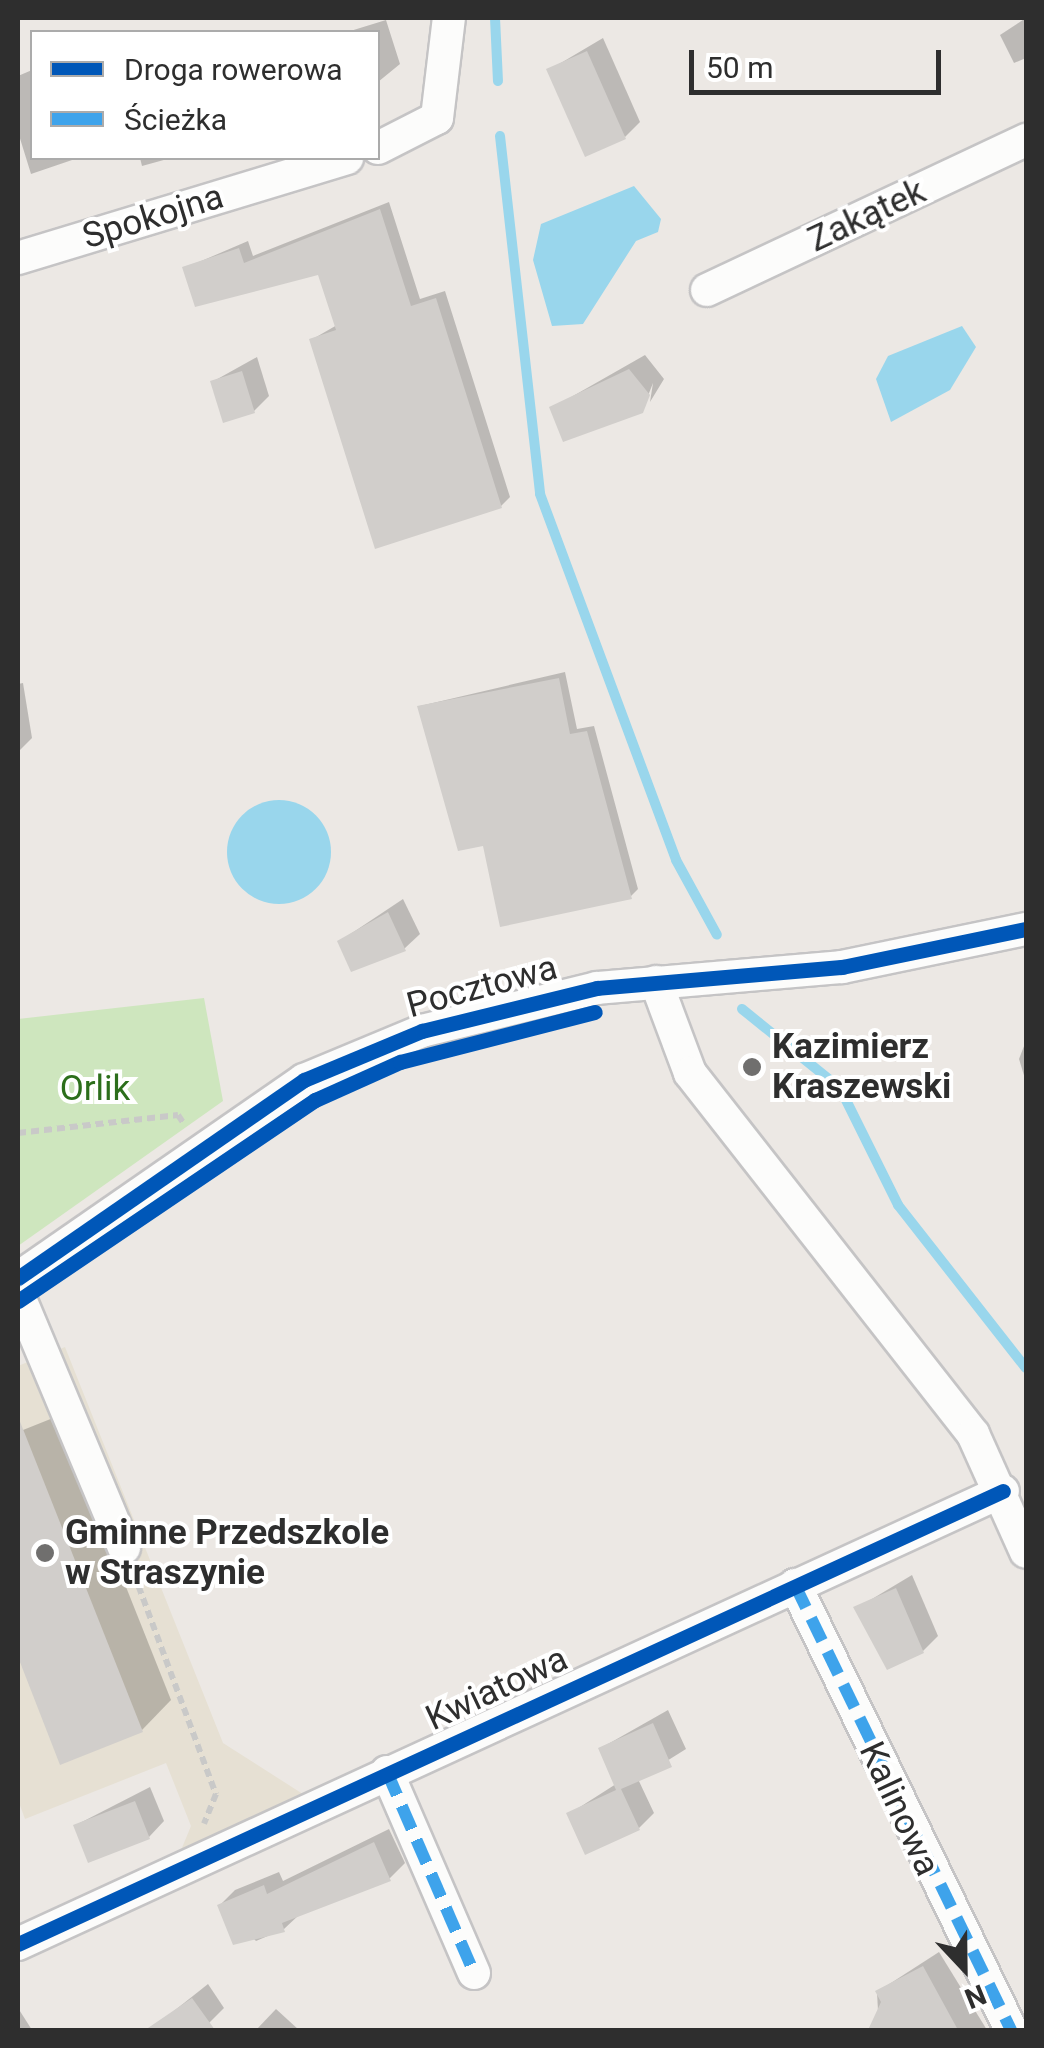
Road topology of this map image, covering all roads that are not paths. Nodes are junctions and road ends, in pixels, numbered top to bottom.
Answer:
1 (449, 18) edge
2 (1026, 140) edge
3 (380, 147) edge
4 (340, 160) edge
5 (18, 258) edge
6 (708, 290) dead end
7 (1026, 929) edge
8 (656, 982) junction
9 (18, 1278) edge
10 (18, 1294) edge
11 (1002, 1491) junction
12 (124, 1548) road end
13 (1026, 1552) edge
14 (795, 1585) junction
15 (388, 1772) junction
16 (18, 1944) edge
17 (474, 1973) dead end
18 (1011, 2030) edge

1 - 3 street
2 - 6 street, Zakątek
4 - 5 street, Spokojna
7 - 8 street, Pocztowa
8 - 9 street, Pocztowa
8 - 11 street
10 - 12 street
11 - 13 street
11 - 14 street, Kwiatowa
14 - 15 street, Kwiatowa
14 - 18 street, Kalinowa
15 - 16 street, Kwiatowa
15 - 17 street

